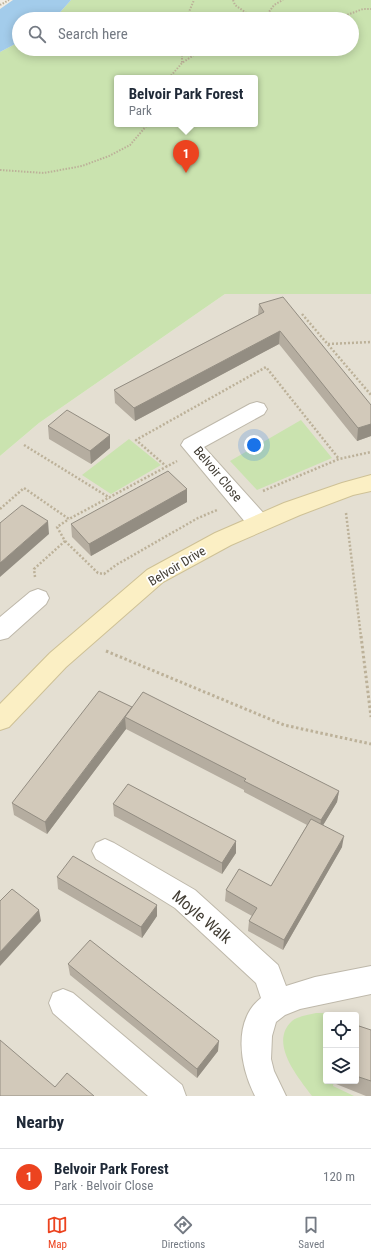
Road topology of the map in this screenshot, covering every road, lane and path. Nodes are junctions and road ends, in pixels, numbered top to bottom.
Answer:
1 (9, 0) edge
2 (194, 0) edge
3 (233, 0) edge
4 (283, 0) edge
5 (0, 5) edge
6 (371, 9) edge
7 (189, 12) edge
8 (245, 12) edge
9 (268, 12) edge
10 (355, 12) edge
11 (182, 56) edge
12 (192, 56) edge
13 (182, 63) junction
14 (172, 75) edge
15 (145, 127) edge
16 (0, 170) edge
17 (302, 314) dead end
18 (371, 342) edge
19 (327, 344) junction
20 (371, 395) edge
21 (257, 409) dead end
22 (24, 445) dead end
23 (191, 445) junction
24 (371, 452) edge
25 (371, 483) edge
26 (343, 490) junction
27 (110, 498) junction
28 (240, 500) junction
29 (0, 509) edge
30 (69, 519) junction
31 (259, 523) junction
32 (65, 541) junction
33 (38, 598) joint
34 (0, 631) edge
35 (79, 641) junction
36 (371, 717) edge
37 (0, 720) edge
38 (371, 744) edge
39 (105, 850) dead end
40 (371, 980) edge
41 (63, 1003) dead end
42 (277, 1003) junction
43 (172, 1096) edge
44 (271, 1096) edge

1 - 5 path
2 - 7 path
3 - 8 path
4 - 9 path
6 - 10 path
11 - 13 path
12 - 13 path
13 - 14 path
15 - 16 path
17 - 19 path
18 - 19 path
19 - 20 path
21 - 23 street, Belvoir Close
22 - 27 path
23 - 27 path
23 - 28 street, Belvoir Close
24 - 28 path
25 - 26 street, Belvoir Drive
26 - 31 street, Belvoir Drive
26 - 36 path
27 - 30 path
28 - 31 street, Belvoir Close
28 - 32 path
29 - 30 path
30 - 32 path
31 - 35 street, Belvoir Drive
32 - 33 path
33 - 34 street
35 - 37 street, Belvoir Drive
35 - 38 path
39 - 42 street, Moyle Walk
40 - 42 street
41 - 43 street
42 - 44 street

